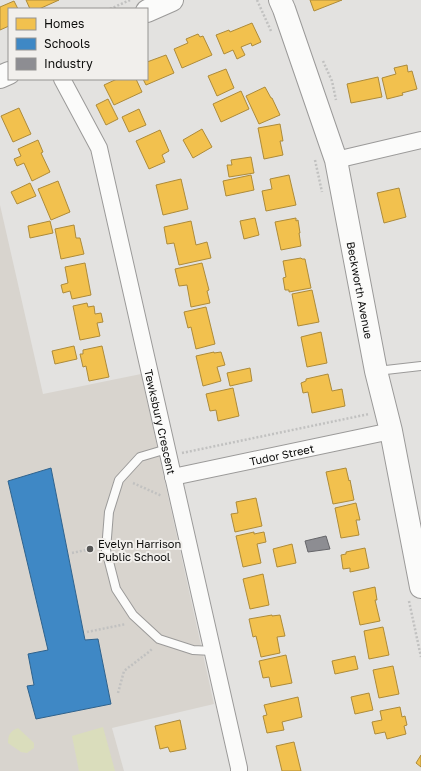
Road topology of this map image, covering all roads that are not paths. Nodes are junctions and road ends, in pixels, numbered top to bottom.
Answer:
1 (172, 0) edge
2 (280, 0) edge
3 (148, 11) edge
4 (63, 80) edge
5 (421, 140) edge
6 (336, 160) junction
7 (421, 366) edge
8 (376, 371) junction
9 (391, 431) junction
10 (174, 451) junction
11 (173, 477) junction
12 (417, 585) edge
13 (213, 652) junction
14 (239, 771) edge

1 - 3 street
2 - 6 street, Beckworth Avenue
4 - 10 street, Tewksbury Crescent
5 - 6 street
6 - 8 street, Beckworth Avenue
7 - 8 lane
8 - 9 street, Beckworth Avenue
9 - 11 street, Tudor Street
9 - 12 street, Beckworth Avenue
10 - 11 street, Tewksbury Crescent
10 - 13 lane
11 - 13 street, Tewksbury Crescent
13 - 14 street, Tewksbury Crescent

